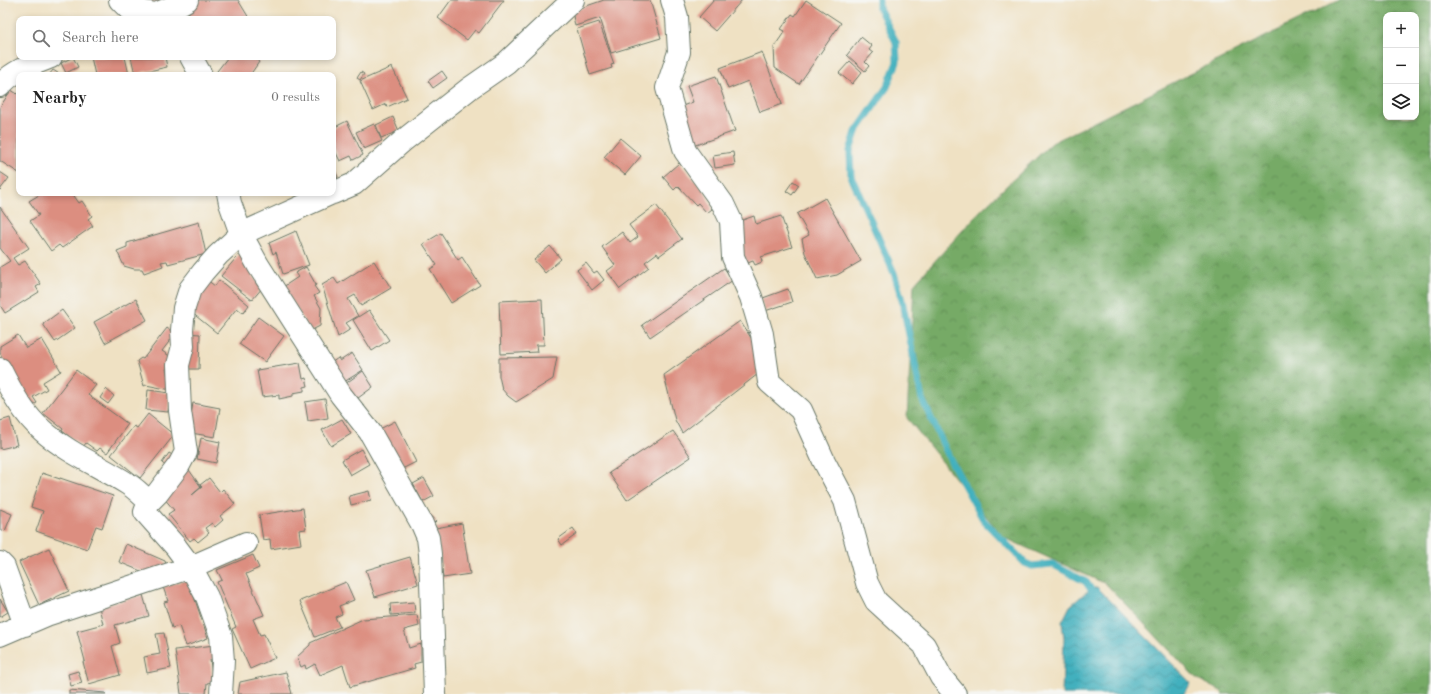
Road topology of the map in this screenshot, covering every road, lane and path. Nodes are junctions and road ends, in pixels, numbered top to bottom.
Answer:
1 (120, 0) edge
2 (187, 0) edge
3 (573, 0) edge
4 (672, 0) edge
5 (150, 16) edge
6 (155, 16) edge
7 (43, 60) edge
8 (192, 60) edge
9 (19, 72) edge
10 (199, 72) edge
11 (16, 73) edge
12 (0, 86) edge
13 (336, 192) edge
14 (229, 196) edge
15 (326, 196) edge
16 (240, 234) junction
17 (0, 369) edge
18 (150, 502) junction
19 (246, 543) dead end
20 (0, 563) edge
21 (191, 567) junction
22 (25, 625) junction
23 (0, 635) edge
24 (221, 694) edge
25 (435, 694) edge
26 (954, 694) edge

1 - 5 street
2 - 6 street
3 - 13 street
4 - 26 street
7 - 9 street
8 - 10 street
11 - 12 street
14 - 16 street
15 - 16 street
16 - 18 street
16 - 25 street
17 - 18 street
18 - 21 street
19 - 21 street
20 - 22 street
21 - 22 street
21 - 24 street
22 - 23 street

